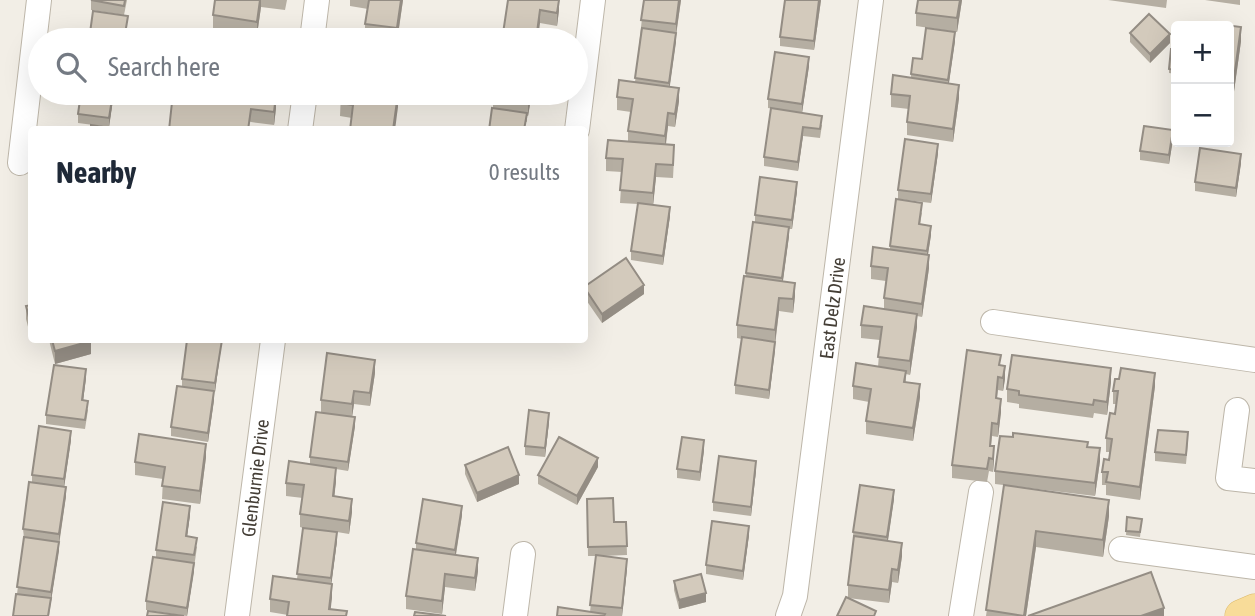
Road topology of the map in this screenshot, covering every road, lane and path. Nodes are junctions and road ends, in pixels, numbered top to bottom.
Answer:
1 (39, 0) edge
2 (317, 0) edge
3 (593, 0) edge
4 (872, 0) edge
5 (36, 28) edge
6 (314, 28) edge
7 (588, 41) edge
8 (28, 94) edge
9 (303, 105) edge
10 (580, 105) edge
11 (301, 126) edge
12 (577, 126) edge
13 (20, 163) dead end
14 (993, 322) dead end
15 (273, 343) edge
16 (1255, 360) edge
17 (1237, 411) dead end
18 (1255, 481) edge
19 (981, 492) dead end
20 (1122, 550) dead end
21 (523, 554) dead end
22 (1255, 567) edge
23 (1255, 610) edge
24 (237, 616) edge
25 (515, 616) edge
26 (788, 616) edge
27 (961, 616) edge
28 (1241, 616) edge

1 - 5 street
2 - 6 street
3 - 7 street
4 - 26 street, East Delz Drive
8 - 13 street
9 - 11 street
10 - 12 street
14 - 16 street
15 - 24 street, Glenburnie Drive
17 - 18 street
19 - 27 street
20 - 22 street
21 - 25 street
23 - 28 main road

